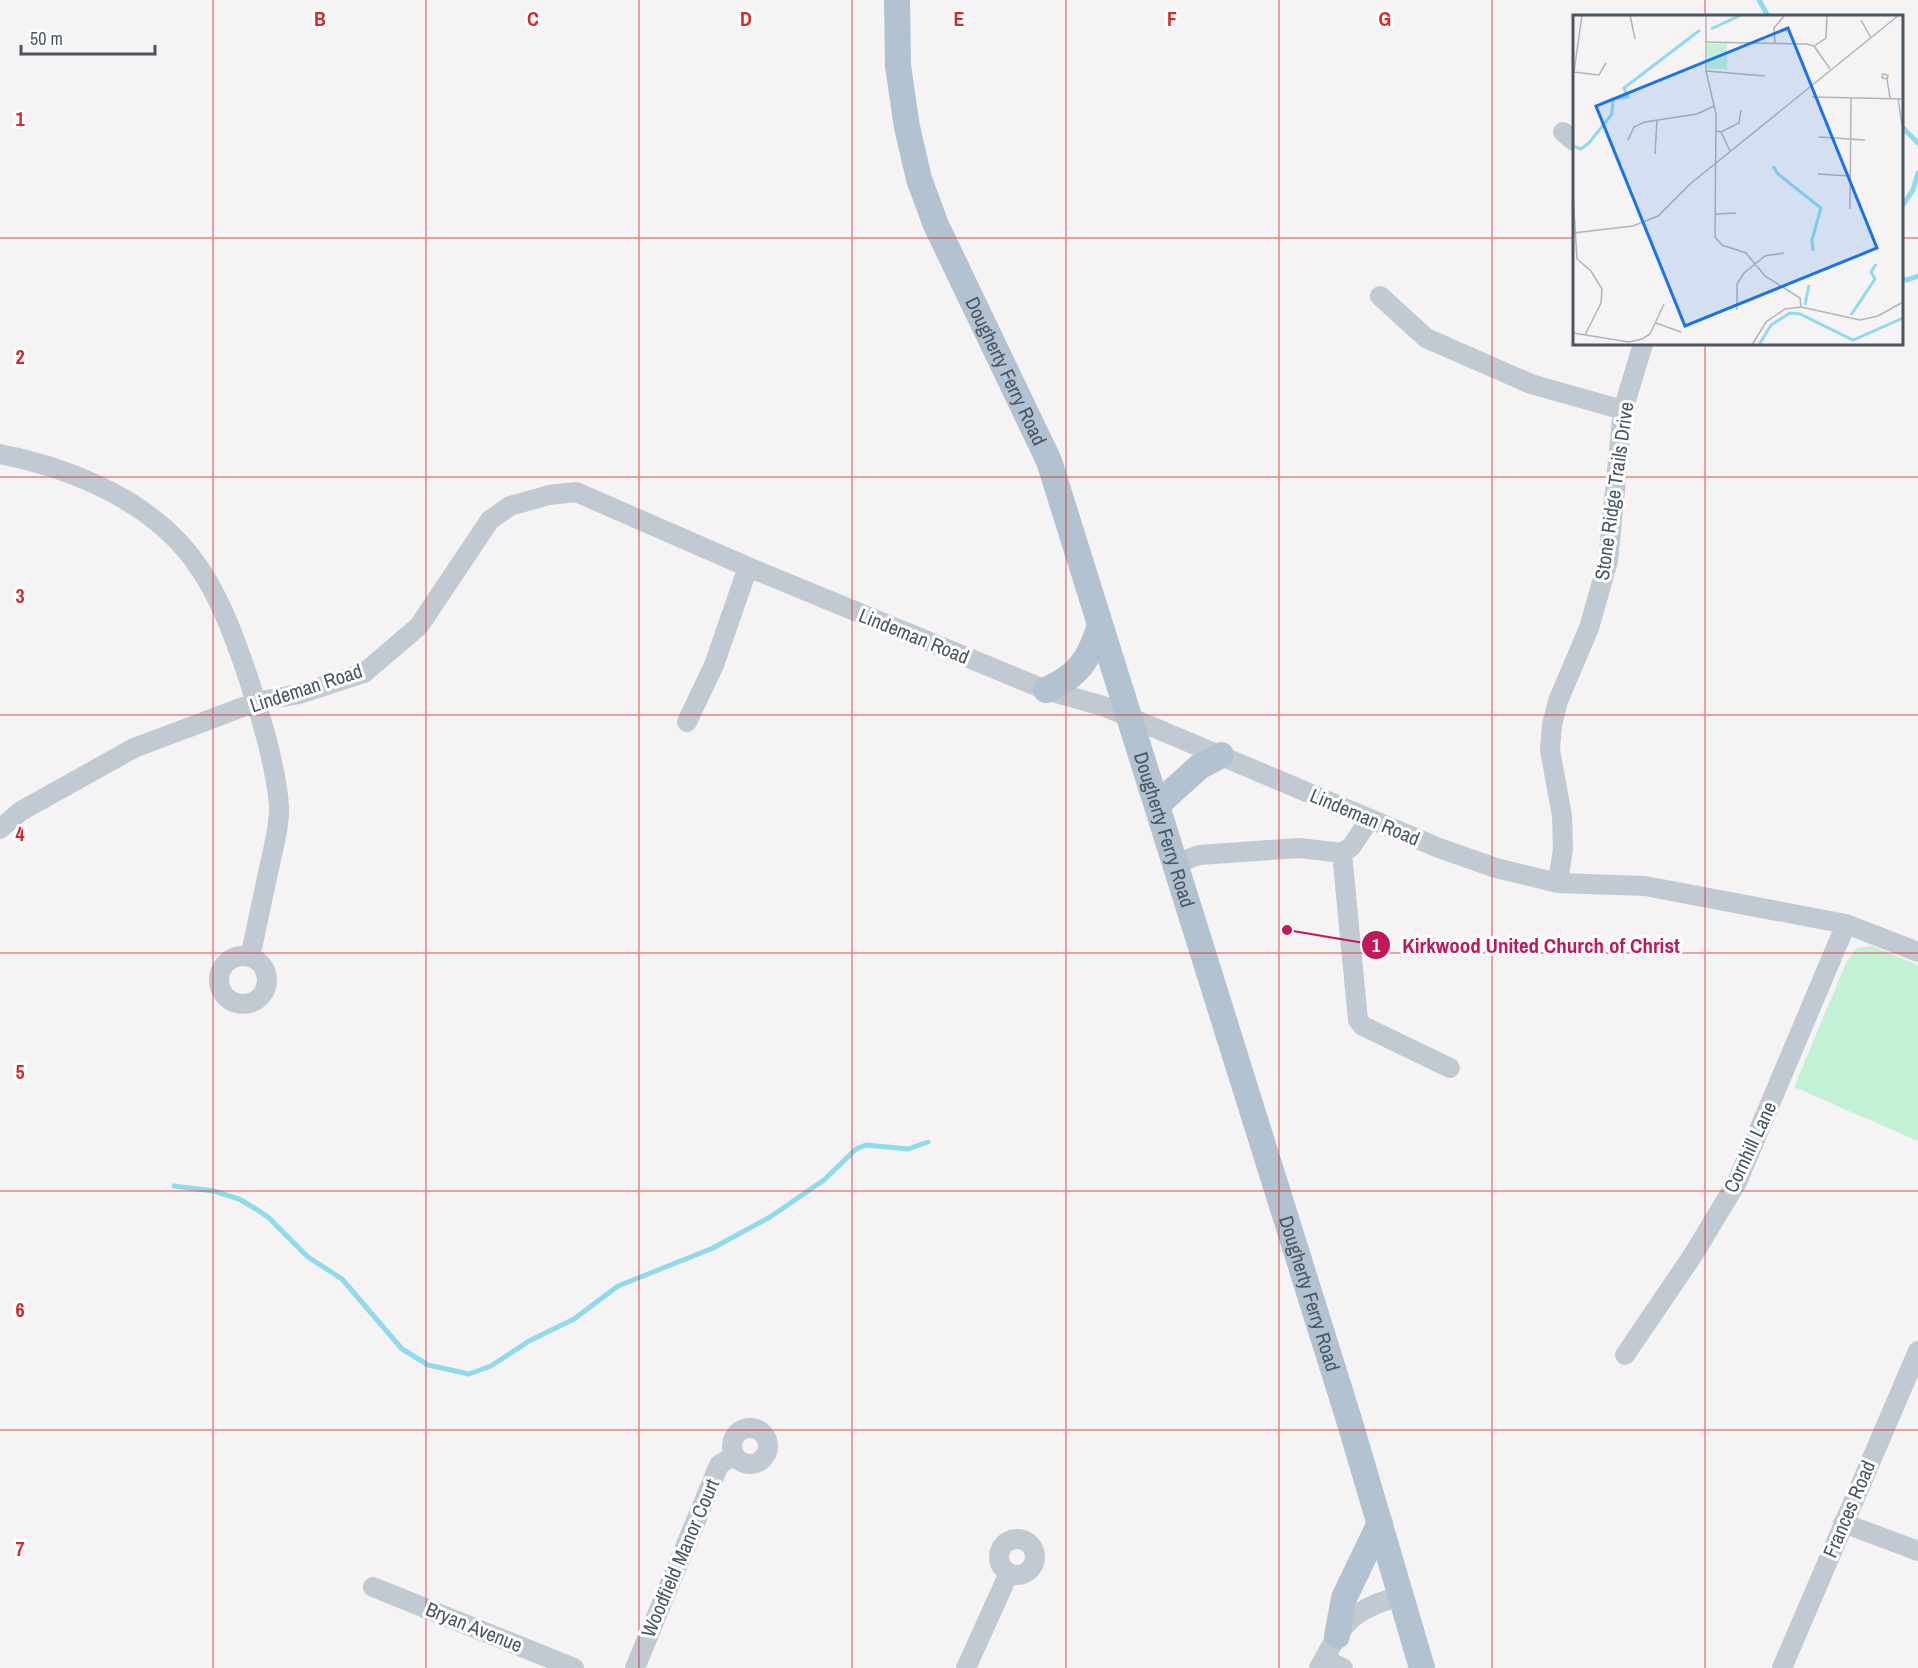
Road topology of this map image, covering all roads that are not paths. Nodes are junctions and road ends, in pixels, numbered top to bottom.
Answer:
1 (897, 0) edge
2 (1380, 296) dead end
3 (1643, 345) edge
4 (1623, 410) junction
5 (0, 454) edge
6 (748, 567) junction
7 (1100, 625) junction
8 (1046, 690) junction
9 (256, 702) junction
10 (1129, 716) junction
11 (687, 722) dead end
12 (1221, 755) junction
13 (1157, 805) junction
14 (1370, 819) junction
15 (0, 829) edge
16 (1342, 853) junction
17 (1175, 864) junction
18 (1558, 883) junction
19 (1846, 924) junction
20 (1918, 952) edge
21 (250, 957) dead end
22 (1450, 1068) dead end
23 (1918, 1351) edge
24 (1625, 1355) dead end
25 (734, 1455) dead end
26 (1380, 1523) junction
27 (1843, 1523) junction
28 (1918, 1551) edge
29 (1009, 1573) dead end
30 (374, 1587) dead end
31 (1401, 1596) junction
32 (1337, 1636) junction
33 (1322, 1664) edge
34 (574, 1668) edge
35 (635, 1668) edge
36 (966, 1668) edge
37 (1343, 1668) edge
38 (1422, 1668) edge
39 (1782, 1668) edge

1 - 7 main road, Dougherty Ferry Road
2 - 4 street
3 - 4 street, Stone Ridge Trails Drive
4 - 18 street, Stone Ridge Trails Drive
5 - 9 street
6 - 8 street, Lindeman Road
6 - 9 street, Lindeman Road
6 - 11 street
7 - 8 main road
7 - 10 main road, Dougherty Ferry Road
8 - 10 street, Lindeman Road
9 - 15 street, Lindeman Road
9 - 21 street
10 - 12 street, Lindeman Road
10 - 13 main road, Dougherty Ferry Road
12 - 13 main road
12 - 14 street, Lindeman Road
13 - 17 main road, Dougherty Ferry Road
14 - 16 street
14 - 18 street, Lindeman Road
16 - 17 street
16 - 22 street
17 - 26 main road, Dougherty Ferry Road
18 - 19 street, Lindeman Road
19 - 20 street, Lindeman Road
19 - 24 street, Cornhill Lane
23 - 27 street, Frances Road
25 - 35 street, Woodfield Manor Court
26 - 31 main road, Dougherty Ferry Road
26 - 32 main road
27 - 28 street
27 - 39 street, Frances Road
29 - 36 street
30 - 34 street, Bryan Avenue
31 - 32 street
31 - 38 main road, Dougherty Ferry Road
32 - 33 street
33 - 37 street

